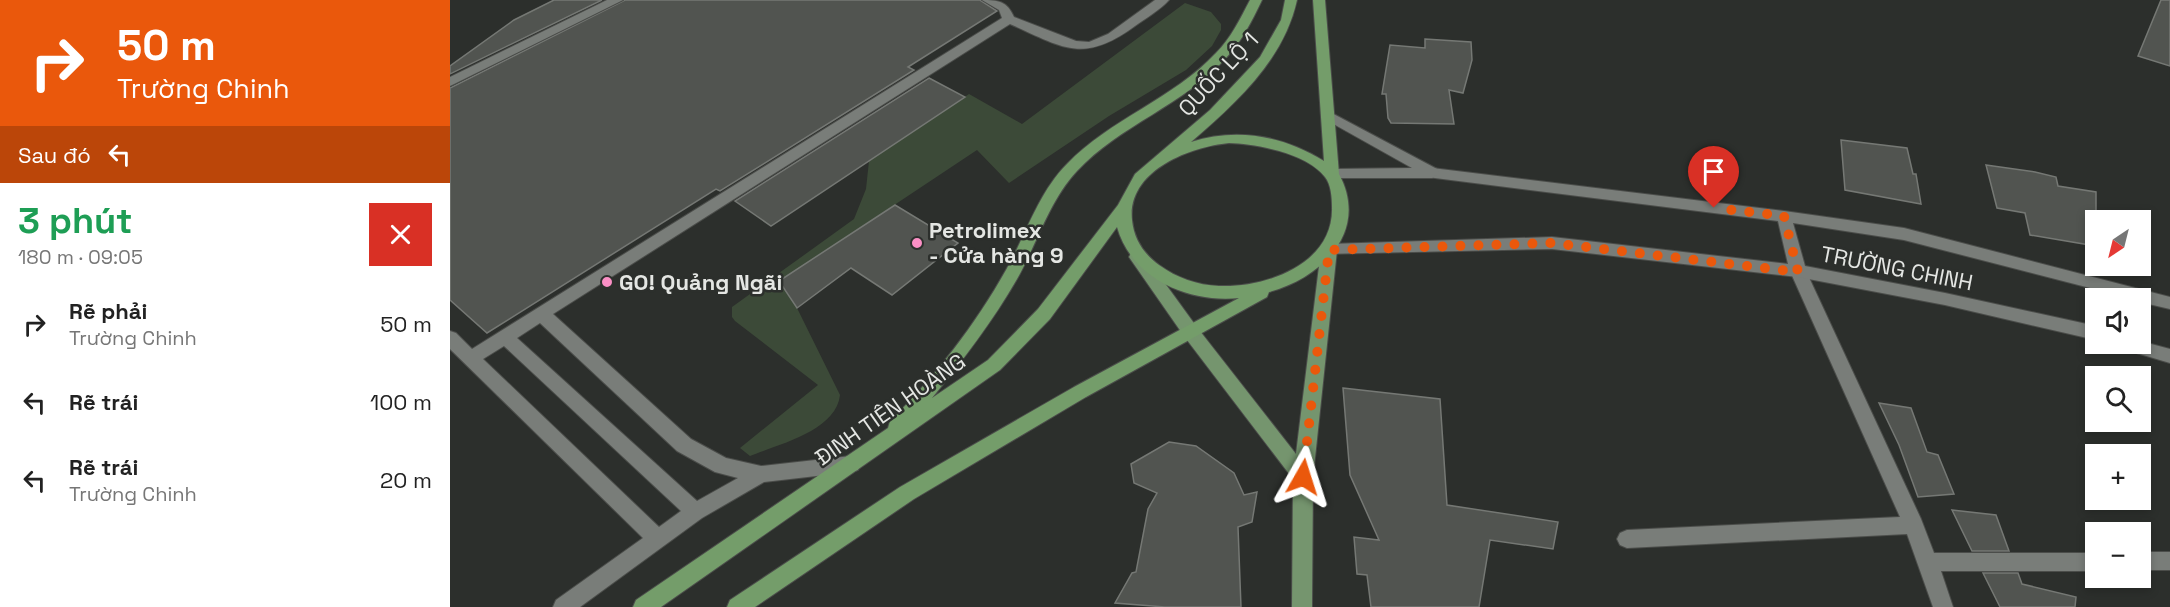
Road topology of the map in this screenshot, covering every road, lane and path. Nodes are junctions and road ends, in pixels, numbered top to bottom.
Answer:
1 (617, 0) edge
2 (988, 0) edge
3 (1163, 0) edge
4 (1254, 0) edge
5 (1291, 0) edge
6 (1319, 0) edge
7 (1010, 19) junction
8 (450, 82) edge
9 (1326, 114) junction
10 (1156, 163) junction
11 (1432, 173) junction
12 (1332, 174) junction
13 (1124, 207) junction
14 (1784, 216) junction
15 (1329, 250) junction
16 (1137, 256) junction
17 (1798, 272) junction
18 (1272, 286) junction
19 (2170, 303) edge
20 (541, 313) junction
21 (1190, 331) junction
22 (2085, 331) edge
23 (505, 337) junction
24 (450, 338) edge
25 (2151, 350) edge
26 (2170, 356) edge
27 (471, 358) junction
28 (855, 463) junction
29 (761, 474) junction
30 (1303, 477) junction
31 (695, 512) junction
32 (1914, 525) junction
33 (1627, 539) dead end
34 (659, 540) junction
35 (2151, 561) edge
36 (2170, 561) edge
37 (1925, 562) junction
38 (2085, 562) edge
39 (563, 607) edge
40 (643, 607) edge
41 (737, 607) edge
42 (1302, 607) edge
43 (1943, 607) edge

1 - 8 street
2 - 7 street
3 - 7 street
4 - 28 highway
5 - 10 highway, QUỐC LỘ 1
6 - 9 highway
7 - 20 street
9 - 11 street
9 - 12 highway
10 - 12 highway
10 - 13 highway
11 - 12 street
11 - 14 street, TRƯỜNG CHINH
12 - 15 highway
13 - 16 highway
13 - 28 highway, ĐINH TIÊN HOÀNG
14 - 17 street
14 - 19 street, TRƯỜNG CHINH
15 - 17 street, TRƯỜNG CHINH
15 - 18 highway
15 - 30 main road
16 - 18 highway
16 - 21 main road
17 - 22 street, TRƯỜNG CHINH
17 - 32 street
18 - 21 highway
20 - 23 street
20 - 29 street
21 - 30 main road
21 - 41 highway
23 - 27 street
23 - 31 street
24 - 27 street
25 - 26 street
27 - 34 street
28 - 29 street
28 - 40 highway, ĐINH TIÊN HOÀNG
29 - 31 street
30 - 42 main road
31 - 34 street
32 - 33 street
32 - 37 street
34 - 39 street
35 - 36 street
37 - 38 street
37 - 43 street

